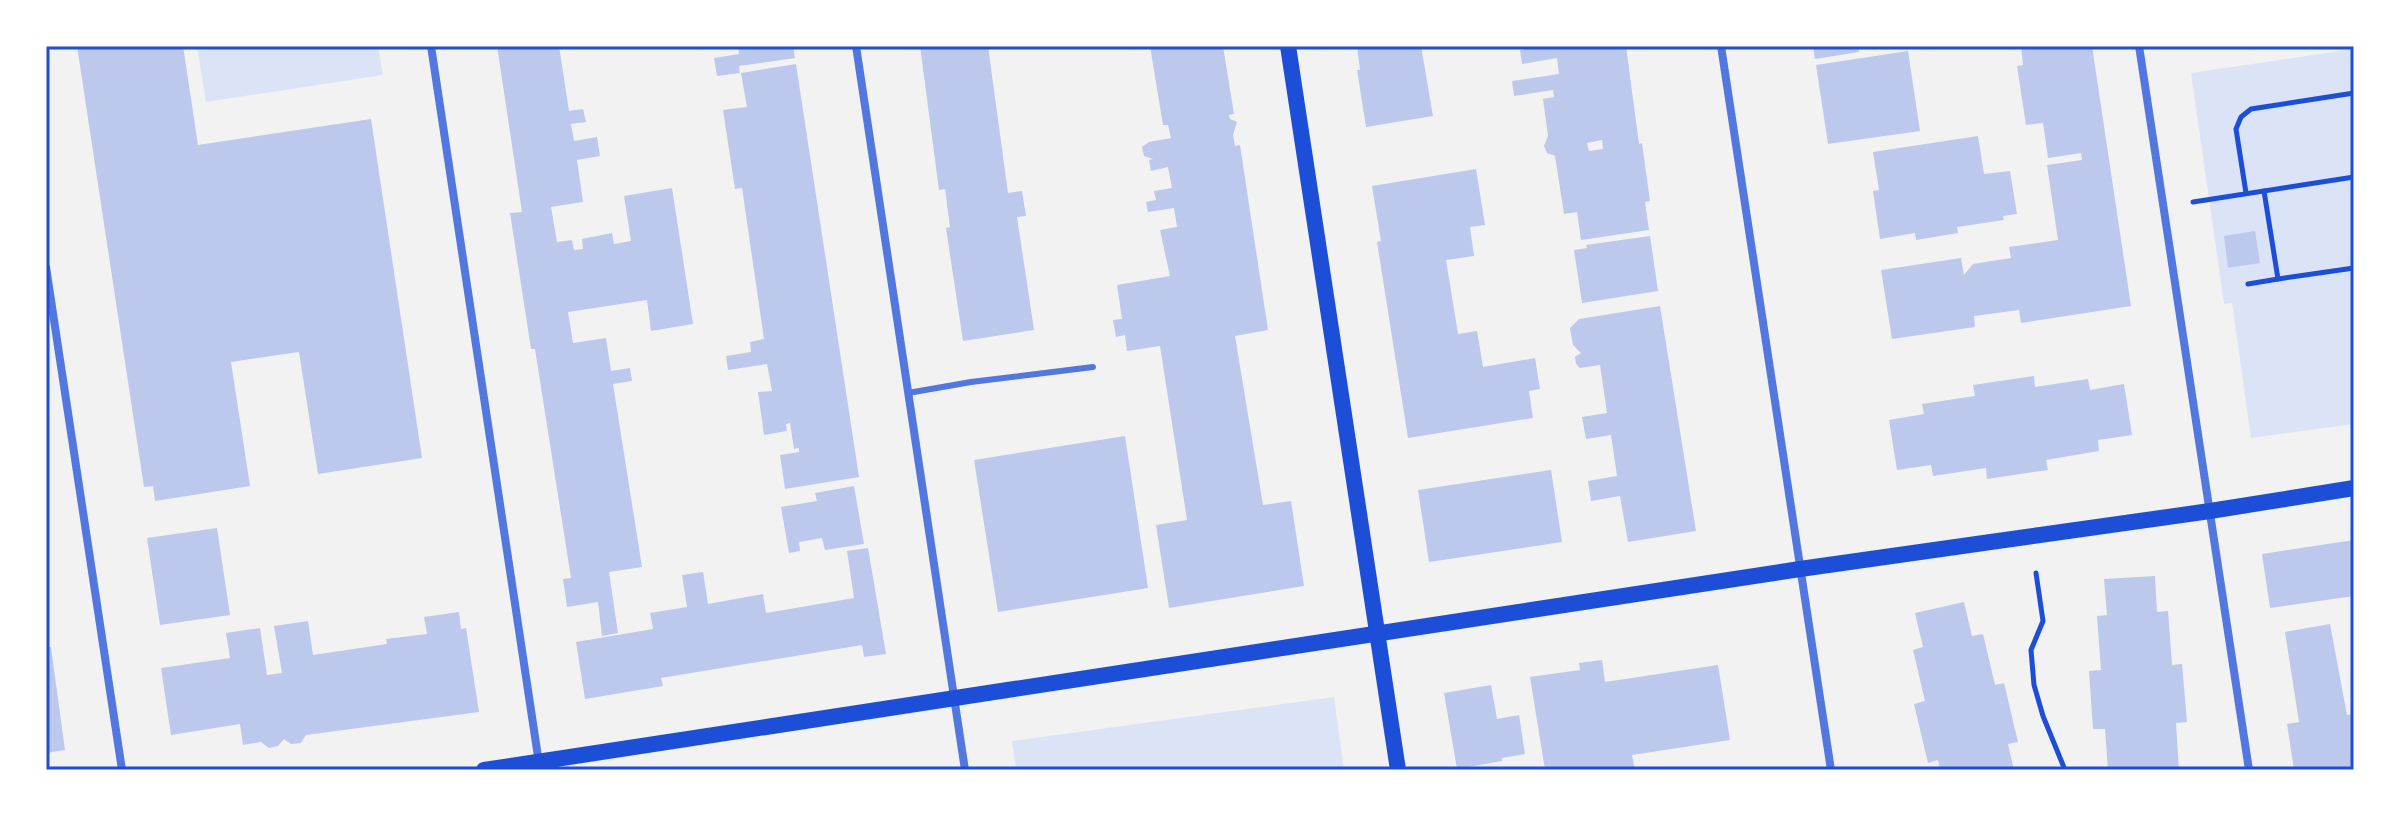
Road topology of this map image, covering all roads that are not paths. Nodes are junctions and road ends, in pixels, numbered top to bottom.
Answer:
1 (431, 46) edge
2 (856, 46) edge
3 (1288, 46) edge
4 (1721, 46) edge
5 (2139, 46) edge
6 (46, 267) edge
7 (1093, 367) dead end
8 (908, 393) junction
9 (2354, 488) edge
10 (2210, 511) junction
11 (1800, 569) junction
12 (1377, 634) junction
13 (954, 699) junction
14 (539, 766) edge
15 (122, 770) edge
16 (484, 770) edge
17 (965, 770) edge
18 (1398, 770) edge
19 (1831, 770) edge
20 (2249, 770) edge

1 - 14 street
2 - 8 street
3 - 12 main road
4 - 11 street
5 - 10 street
6 - 15 street
7 - 8 lane
8 - 13 street
9 - 10 main road
10 - 11 main road
10 - 20 street
11 - 12 main road
11 - 19 street
12 - 13 main road
12 - 18 main road
13 - 14 main road
13 - 17 street
14 - 16 main road

